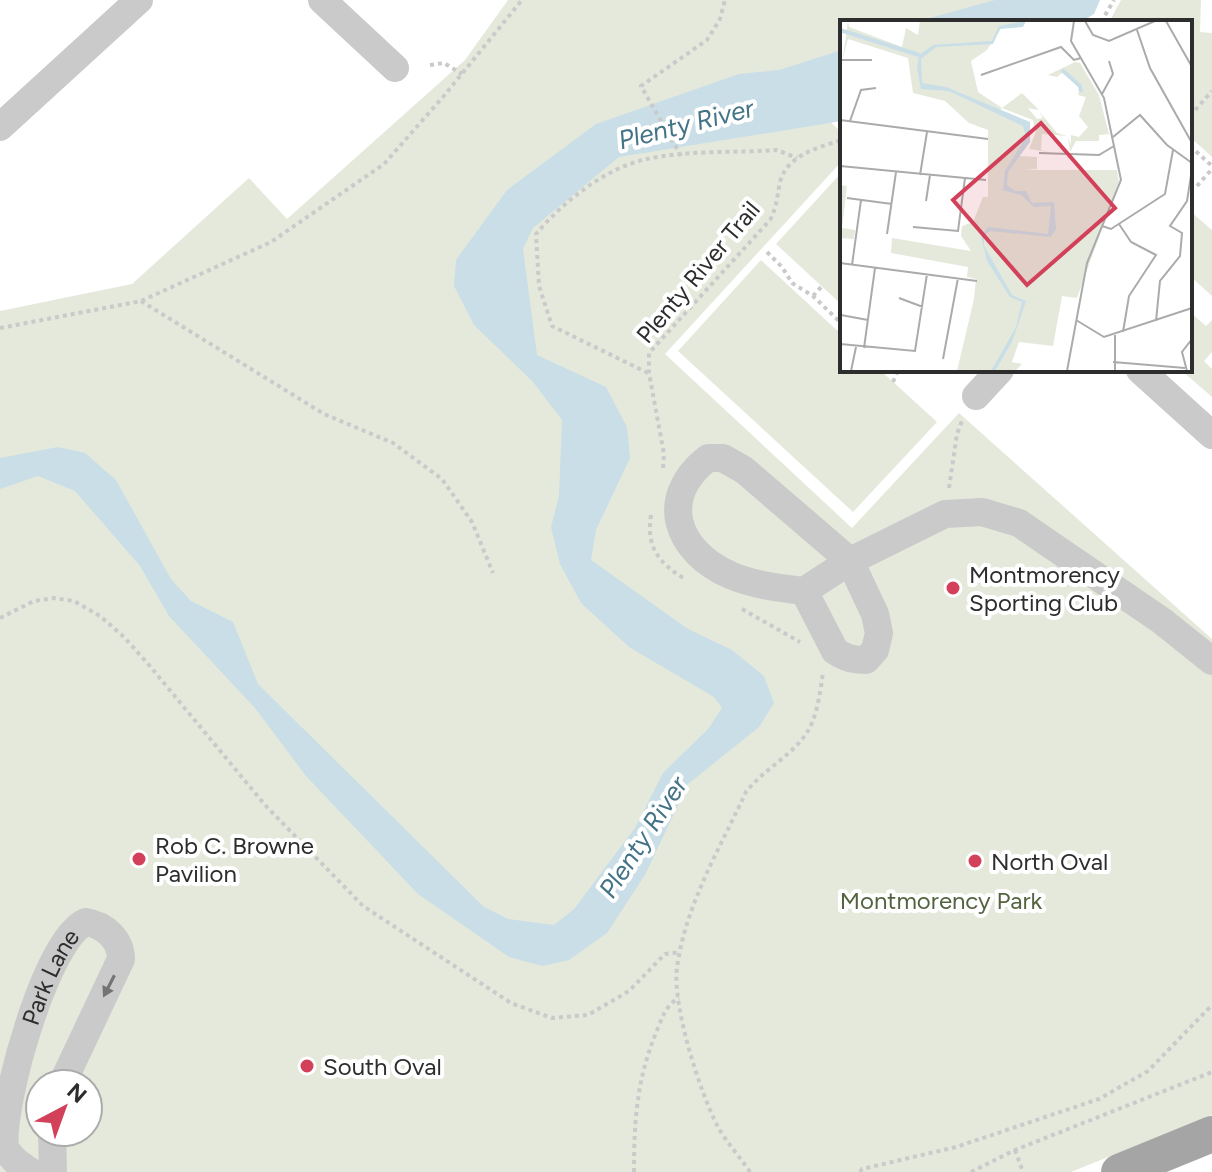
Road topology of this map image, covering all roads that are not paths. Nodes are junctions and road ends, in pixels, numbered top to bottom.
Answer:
1 (139, 0) edge
2 (322, 0) edge
3 (395, 68) dead end
4 (0, 127) edge
5 (998, 372) edge
6 (1142, 372) edge
7 (976, 396) road end
8 (1212, 435) edge
9 (850, 561) junction
10 (804, 591) junction
11 (1212, 661) edge
12 (70, 1068) edge
13 (1212, 1134) edge
14 (52, 1148) edge
15 (31, 1172) edge
16 (53, 1172) edge
17 (1119, 1172) edge

1 - 4 street
2 - 3 street
5 - 7 street
6 - 8 street
9 - 10 street
9 - 10 street
9 - 10 street
9 - 11 street
15 -> 12 street, Park Lane
13 - 17 main road
14 - 16 street

